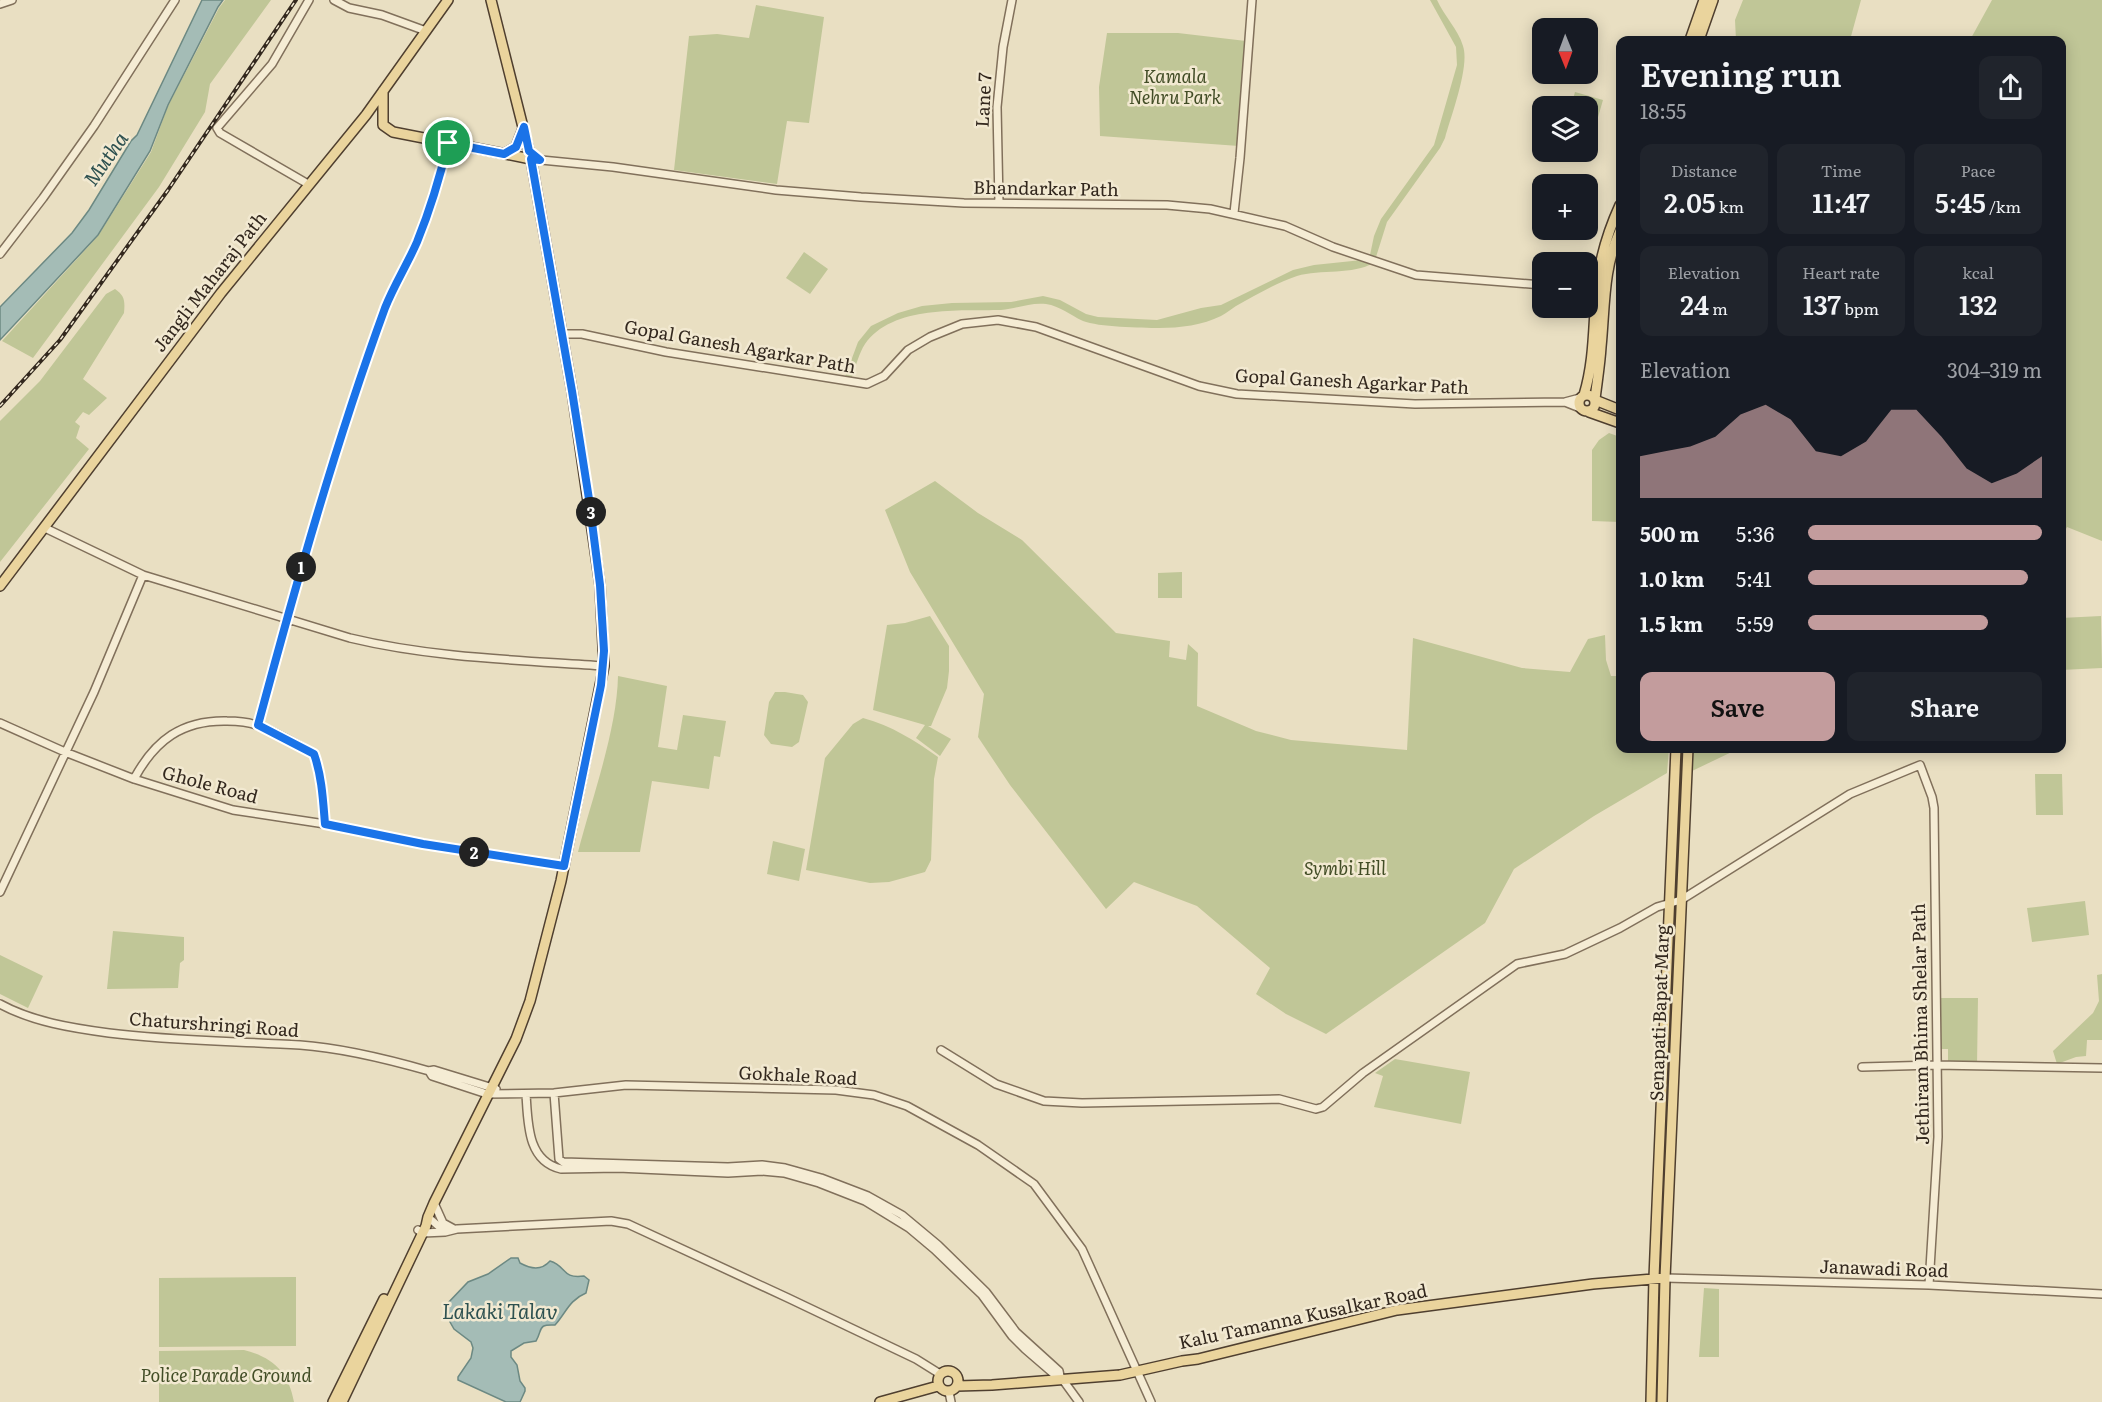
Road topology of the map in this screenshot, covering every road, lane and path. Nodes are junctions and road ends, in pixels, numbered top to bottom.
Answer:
1 (12, 0) edge
2 (175, 0) edge
3 (309, 0) edge
4 (334, 0) edge
5 (448, 0) edge
6 (1012, 0) edge
7 (1252, 0) edge
8 (1704, 0) edge
9 (1713, 0) edge
10 (491, 3) edge
11 (0, 4) edge
12 (426, 31) junction
13 (1691, 36) edge
14 (1700, 36) edge
15 (383, 91) junction
16 (524, 127) junction
17 (448, 143) junction
18 (504, 154) junction
19 (533, 157) junction
20 (309, 184) junction
21 (999, 203) junction
22 (1234, 213) junction
23 (1616, 214) edge
24 (1616, 242) edge
25 (0, 254) edge
26 (1598, 283) edge
27 (1532, 284) edge
28 (1598, 288) edge
29 (1598, 315) edge
30 (1594, 318) edge
31 (562, 334) junction
32 (1595, 400) junction
33 (1583, 403) junction
34 (1616, 408) edge
35 (1616, 421) edge
36 (45, 528) junction
37 (143, 575) junction
38 (0, 586) edge
39 (287, 618) junction
40 (604, 666) junction
41 (0, 723) edge
42 (258, 725) junction
43 (65, 752) junction
44 (1676, 753) edge
45 (1688, 753) edge
46 (134, 779) junction
47 (325, 824) junction
48 (564, 866) junction
49 (0, 892) edge
50 (1681, 900) junction
51 (1669, 905) junction
52 (0, 1004) edge
53 (940, 1050) dead end
54 (1935, 1065) junction
55 (1862, 1067) dead end
56 (2102, 1068) edge
57 (489, 1090) junction
58 (504, 1093) joint
59 (554, 1093) junction
60 (526, 1094) junction
61 (838, 1187) junction
62 (434, 1203) junction
63 (428, 1217) junction
64 (457, 1229) junction
65 (420, 1231) junction
66 (445, 1232) junction
67 (1654, 1278) junction
68 (1665, 1278) junction
69 (1929, 1285) junction
70 (2102, 1294) edge
71 (1138, 1370) junction
72 (940, 1374) junction
73 (1062, 1378) junction
74 (955, 1385) junction
75 (939, 1386) junction
76 (333, 1402) edge
77 (342, 1402) edge
78 (880, 1402) edge
79 (951, 1402) edge
80 (1079, 1402) edge
81 (1151, 1402) edge
82 (1651, 1402) edge
83 (1662, 1402) edge

1 - 11 street
2 - 25 street
3 - 20 street
4 - 12 street
5 - 12 main road, Jangli Maharaj Path
6 - 21 street, Lane 7
7 - 22 street
8 - 13 main road
9 - 14 main road
10 - 16 main road
12 - 15 main road, Jangli Maharaj Path
15 - 17 main road
15 - 20 main road, Jangli Maharaj Path
16 - 18 main road
16 - 19 main road
17 - 18 main road
17 - 39 street
18 - 19 main road
19 - 21 street, Bhandarkar Path
19 - 31 main road
20 - 36 main road, Jangli Maharaj Path
21 - 22 street, Bhandarkar Path
22 - 27 street, Bhandarkar Path
23 - 26 main road
24 - 28 main road
29 - 32 main road
30 - 33 main road
31 - 33 street, Gopal Ganesh Agarkar Path
31 - 40 main road
32 - 33 main road
32 - 33 main road
32 - 34 main road
33 - 35 main road
36 - 37 street
36 - 38 main road, Jangli Maharaj Path
37 - 39 street
37 - 43 street
39 - 40 street
39 - 42 street
40 - 48 main road
41 - 43 street, Ghole Road
42 - 46 street
42 - 47 street
43 - 46 street, Ghole Road
43 - 49 street
44 - 51 main road, Senapati Bapat Marg
45 - 50 main road, Senapati Bapat Marg
46 - 47 street, Ghole Road
47 - 48 street, Ghole Road
48 - 57 main road
50 - 51 street
50 - 54 street, Jethiram Bhima Shelar Path
50 - 68 main road, Senapati Bapat Marg
51 - 53 street
51 - 67 main road, Senapati Bapat Marg
52 - 57 street, Chaturshringi Road
54 - 55 street
54 - 56 street
54 - 69 street, Jethiram Bhima Shelar Path
57 - 58 street, Chaturshringi Road
57 - 62 main road
57 - 63 main road
58 - 60 street, Gokhale Road
59 - 60 street, Gokhale Road
59 - 61 street
59 - 71 street, Gokhale Road
60 - 61 street
61 - 73 street
62 - 63 main road
62 - 64 street
63 - 65 main road
63 - 66 street
64 - 66 street
64 - 72 street
65 - 66 street
65 - 76 main road
65 - 77 main road
67 - 68 main road
67 - 71 main road, Kalu Tamanna Kusalkar Road
67 - 82 main road, Senapati Bapat Marg
68 - 69 street, Janawadi Road
68 - 83 main road, Senapati Bapat Marg
69 - 70 street, Janawadi Road
71 - 73 main road, Kalu Tamanna Kusalkar Road
71 - 81 street, Gokhale Road
72 - 74 main road, Kalu Tamanna Kusalkar Road
72 - 75 main road
73 - 74 main road, Kalu Tamanna Kusalkar Road
73 - 80 street
74 - 75 main road
74 - 79 street
75 - 78 main road

